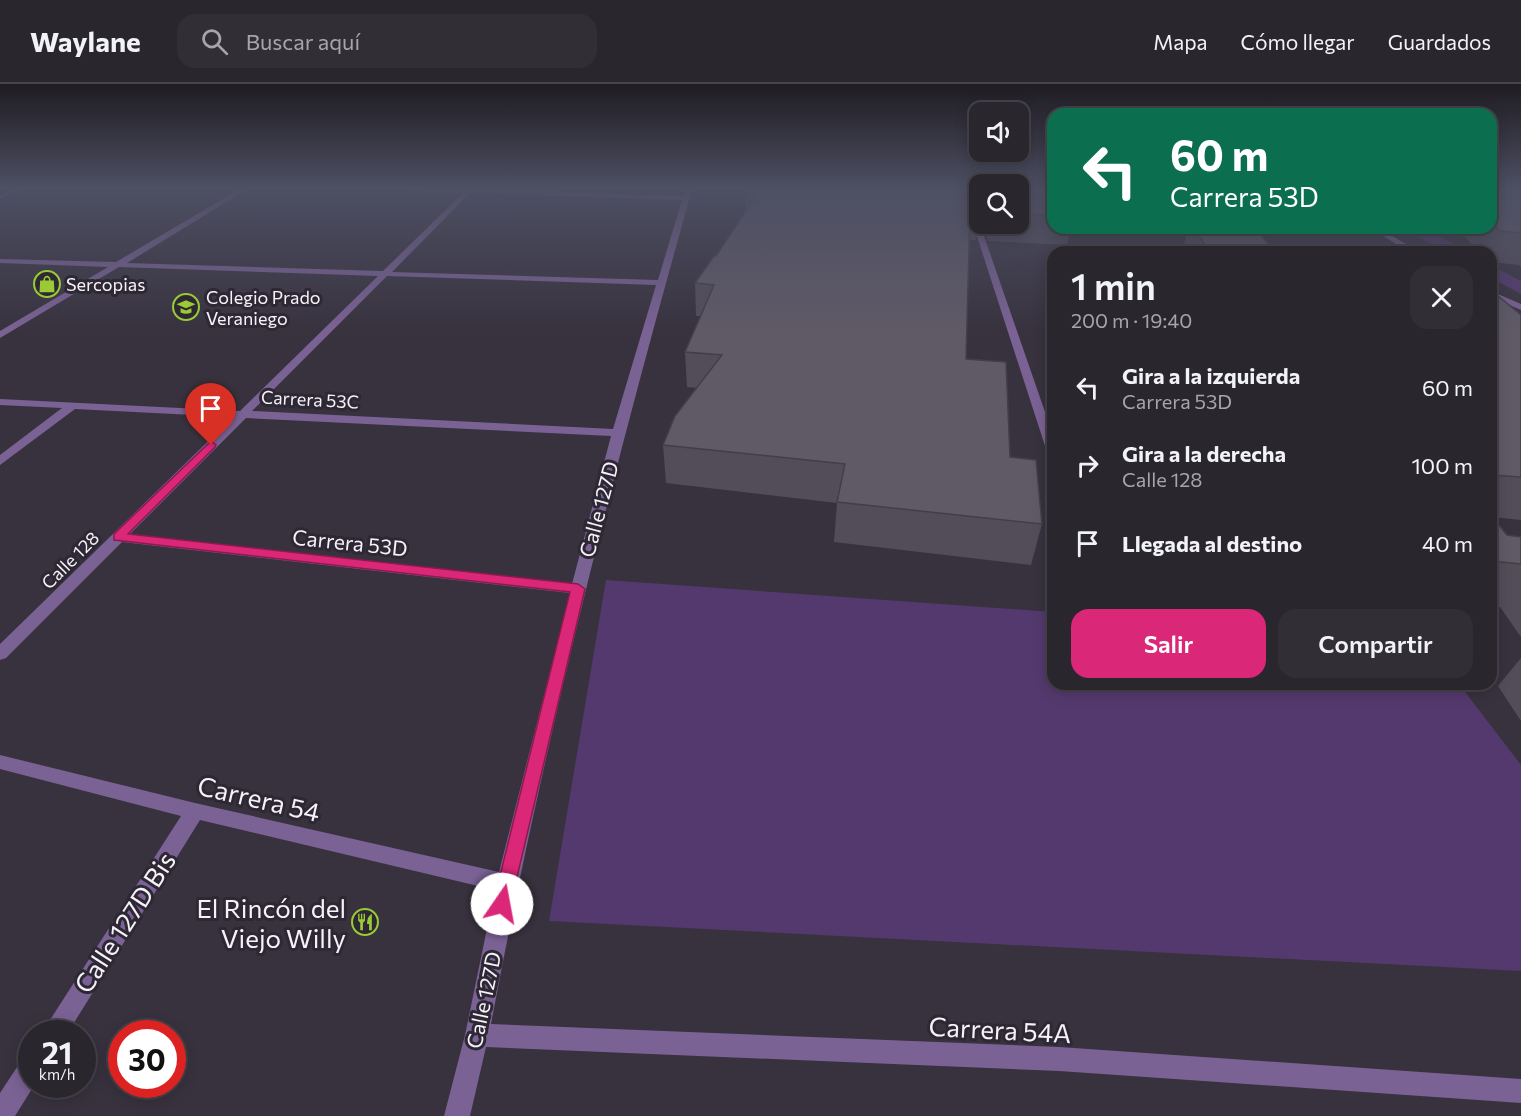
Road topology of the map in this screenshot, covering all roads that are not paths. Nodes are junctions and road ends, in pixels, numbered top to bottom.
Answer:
1 (167, 235) edge
2 (423, 235) edge
3 (676, 235) edge
4 (980, 235) edge
5 (1387, 235) edge
6 (1406, 246) edge
7 (0, 261) edge
8 (117, 265) junction
9 (384, 273) junction
10 (661, 284) junction
11 (1497, 297) edge
12 (1497, 299) edge
13 (1521, 307) edge
14 (1521, 317) edge
15 (0, 335) edge
16 (0, 402) edge
17 (73, 405) junction
18 (242, 414) junction
19 (618, 433) junction
20 (1047, 434) edge
21 (0, 461) edge
22 (118, 537) junction
23 (578, 589) junction
24 (0, 654) edge
25 (0, 762) edge
26 (195, 811) junction
27 (507, 883) junction
28 (62, 1020) edge
29 (477, 1035) junction
30 (18, 1088) edge
31 (1521, 1090) edge
32 (0, 1116) edge
33 (457, 1116) edge

1 - 8 street
2 - 9 street, Calle 128
3 - 10 street, Calle 127D
4 - 20 street
5 - 6 street
7 - 8 street
8 - 9 street
8 - 15 street
9 - 10 street
9 - 18 street, Calle 128
10 - 19 street, Calle 127D
11 - 13 street
12 - 14 street
16 - 17 street, Carrera 53C
17 - 18 street, Carrera 53C
17 - 21 street
18 - 19 street, Carrera 53C
18 - 22 street, Calle 128
19 - 23 street, Calle 127D
22 - 23 street, Carrera 53D
22 - 24 street, Calle 128
23 - 27 street, Calle 127D
25 - 26 street, Carrera 54
26 - 27 street, Carrera 54
26 - 28 street, Calle 127D Bis
27 - 29 street, Calle 127D
29 - 31 street, Carrera 54A
29 - 33 street, Calle 127D
30 - 32 street

